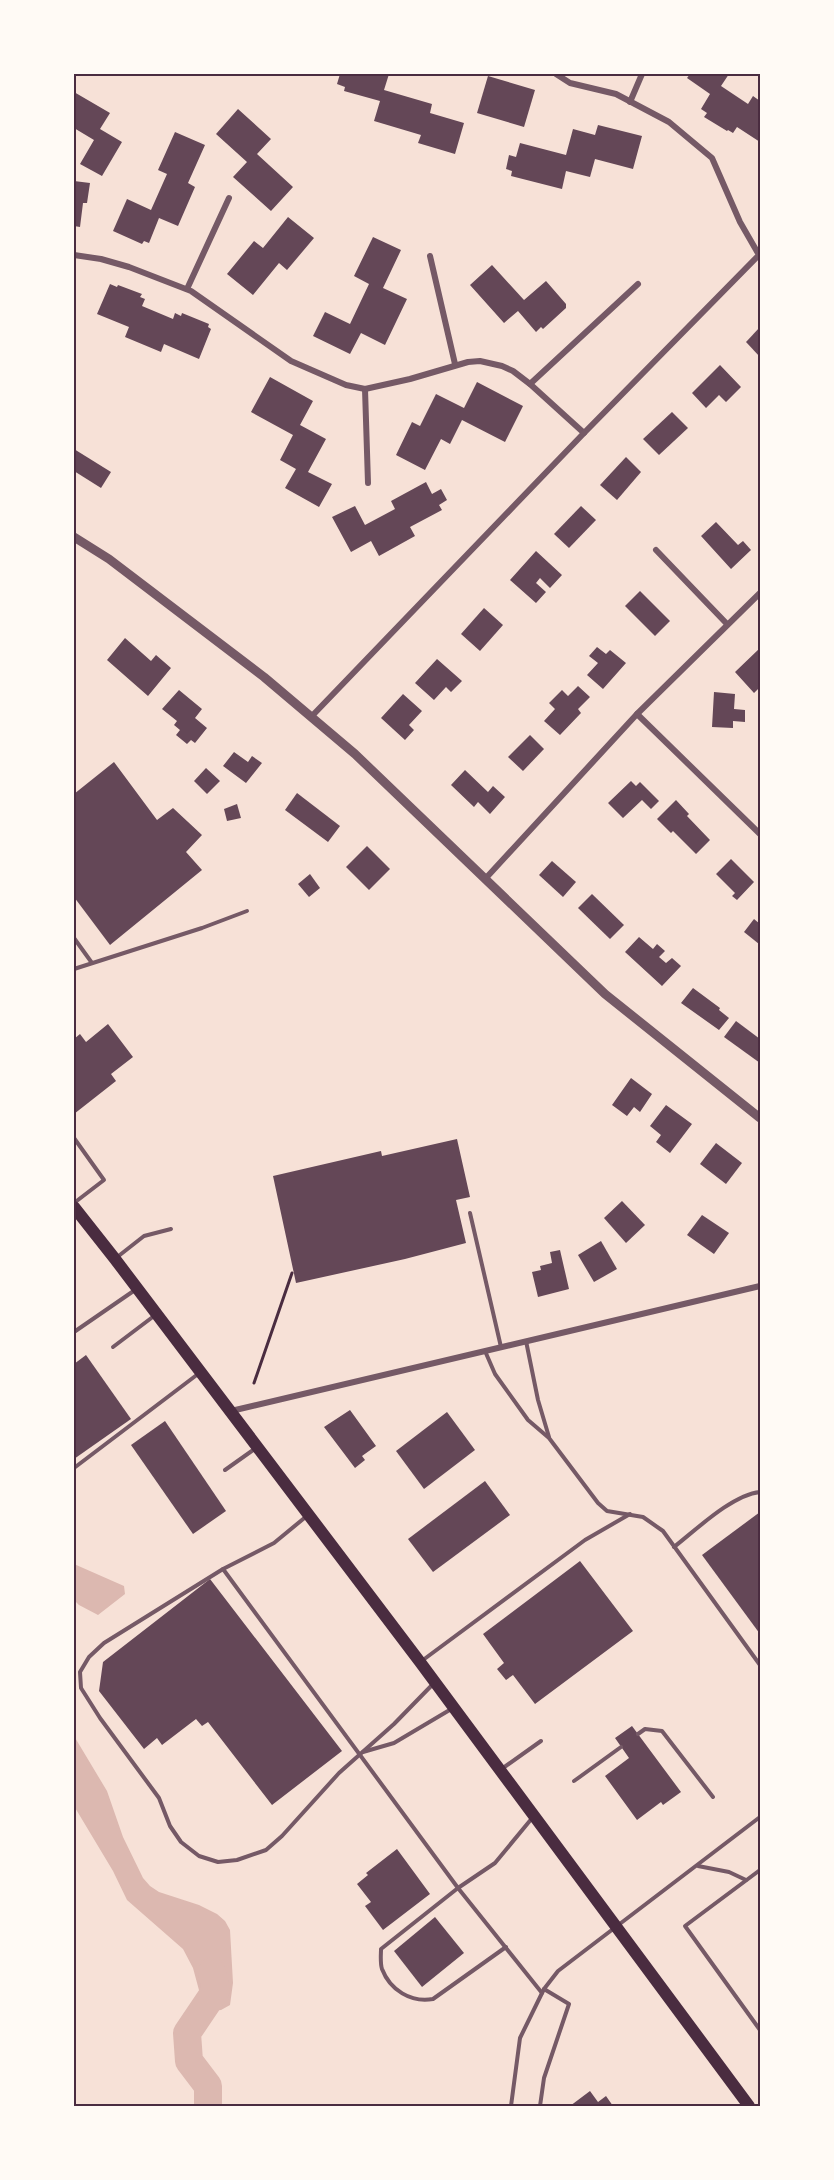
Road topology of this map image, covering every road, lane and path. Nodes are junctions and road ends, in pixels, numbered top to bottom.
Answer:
1 (556, 74) edge
2 (642, 74) edge
3 (630, 102) junction
4 (229, 198) dead end
5 (74, 255) edge
6 (430, 256) dead end
7 (638, 284) dead end
8 (187, 289) junction
9 (455, 364) junction
10 (530, 384) junction
11 (365, 388) junction
12 (584, 433) junction
13 (368, 483) dead end
14 (74, 537) edge
15 (656, 550) dead end
16 (760, 593) edge
17 (727, 624) junction
18 (637, 714) junction
19 (311, 717) junction
20 (760, 834) edge
21 (486, 878) junction
22 (247, 911) dead end
23 (74, 938) edge
24 (92, 963) junction
25 (74, 969) edge
26 (760, 1118) edge
27 (74, 1138) edge
28 (74, 1205) edge
29 (470, 1213) dead end
30 (171, 1228) dead end
31 (115, 1258) junction
32 (292, 1273) dead end
33 (760, 1286) edge
34 (138, 1288) junction
35 (157, 1314) junction
36 (74, 1332) edge
37 (526, 1341) junction
38 (113, 1347) dead end
39 (501, 1347) junction
40 (485, 1350) junction
41 (201, 1372) junction
42 (254, 1383) dead end
43 (231, 1412) junction
44 (549, 1438) junction
45 (257, 1447) junction
46 (74, 1468) edge
47 (225, 1470) dead end
48 (760, 1492) edge
49 (631, 1514) junction
50 (309, 1515) junction
51 (674, 1547) junction
52 (223, 1569) junction
53 (420, 1662) junction
54 (760, 1665) edge
55 (434, 1682) junction
56 (453, 1708) junction
57 (638, 1734) dead end
58 (541, 1741) dead end
59 (621, 1747) dead end
60 (360, 1754) junction
61 (500, 1770) junction
62 (574, 1781) dead end
63 (713, 1797) dead end
64 (534, 1816) junction
65 (760, 1817) edge
66 (697, 1866) junction
67 (760, 1870) edge
68 (746, 1880) junction
69 (458, 1888) junction
70 (616, 1927) junction
71 (506, 1947) junction
72 (543, 1991) junction
73 (760, 2030) edge
74 (511, 2106) edge
75 (540, 2106) edge
76 (749, 2106) edge

1 - 3 street
2 - 3 street
3 - 12 street
4 - 8 street
5 - 8 street
6 - 9 street
7 - 10 street
8 - 11 street
9 - 10 street
9 - 11 street
10 - 12 street
11 - 13 street
12 - 19 street
14 - 19 street
15 - 17 street
16 - 17 street
17 - 18 street
18 - 20 street
18 - 21 street
19 - 21 street
21 - 26 street
22 - 24 lane
23 - 24 lane
24 - 25 lane
27 - 28 lane
28 - 31 main road
29 - 39 lane
30 - 31 lane
31 - 34 main road
32 - 42 path
33 - 37 street
34 - 35 main road
34 - 36 lane
35 - 38 lane
35 - 41 main road
37 - 39 street
37 - 44 lane
39 - 40 street
40 - 43 street
40 - 44 lane
41 - 43 main road
41 - 46 lane
43 - 45 main road
44 - 49 lane
45 - 47 lane
45 - 50 main road
48 - 51 lane
49 - 51 lane
49 - 53 lane
50 - 52 lane
50 - 53 main road
51 - 54 lane
52 - 60 lane
52 - 60 lane
53 - 55 main road
55 - 56 main road
55 - 60 lane
56 - 60 lane
56 - 61 main road
57 - 63 lane
58 - 61 lane
59 - 62 lane
60 - 69 lane
61 - 64 main road
64 - 69 lane
64 - 70 main road
65 - 66 lane
66 - 68 lane
66 - 70 lane
67 - 68 lane
68 - 73 lane
69 - 71 lane
69 - 71 lane
70 - 72 lane
70 - 76 main road
71 - 72 lane
72 - 74 lane
72 - 75 lane

